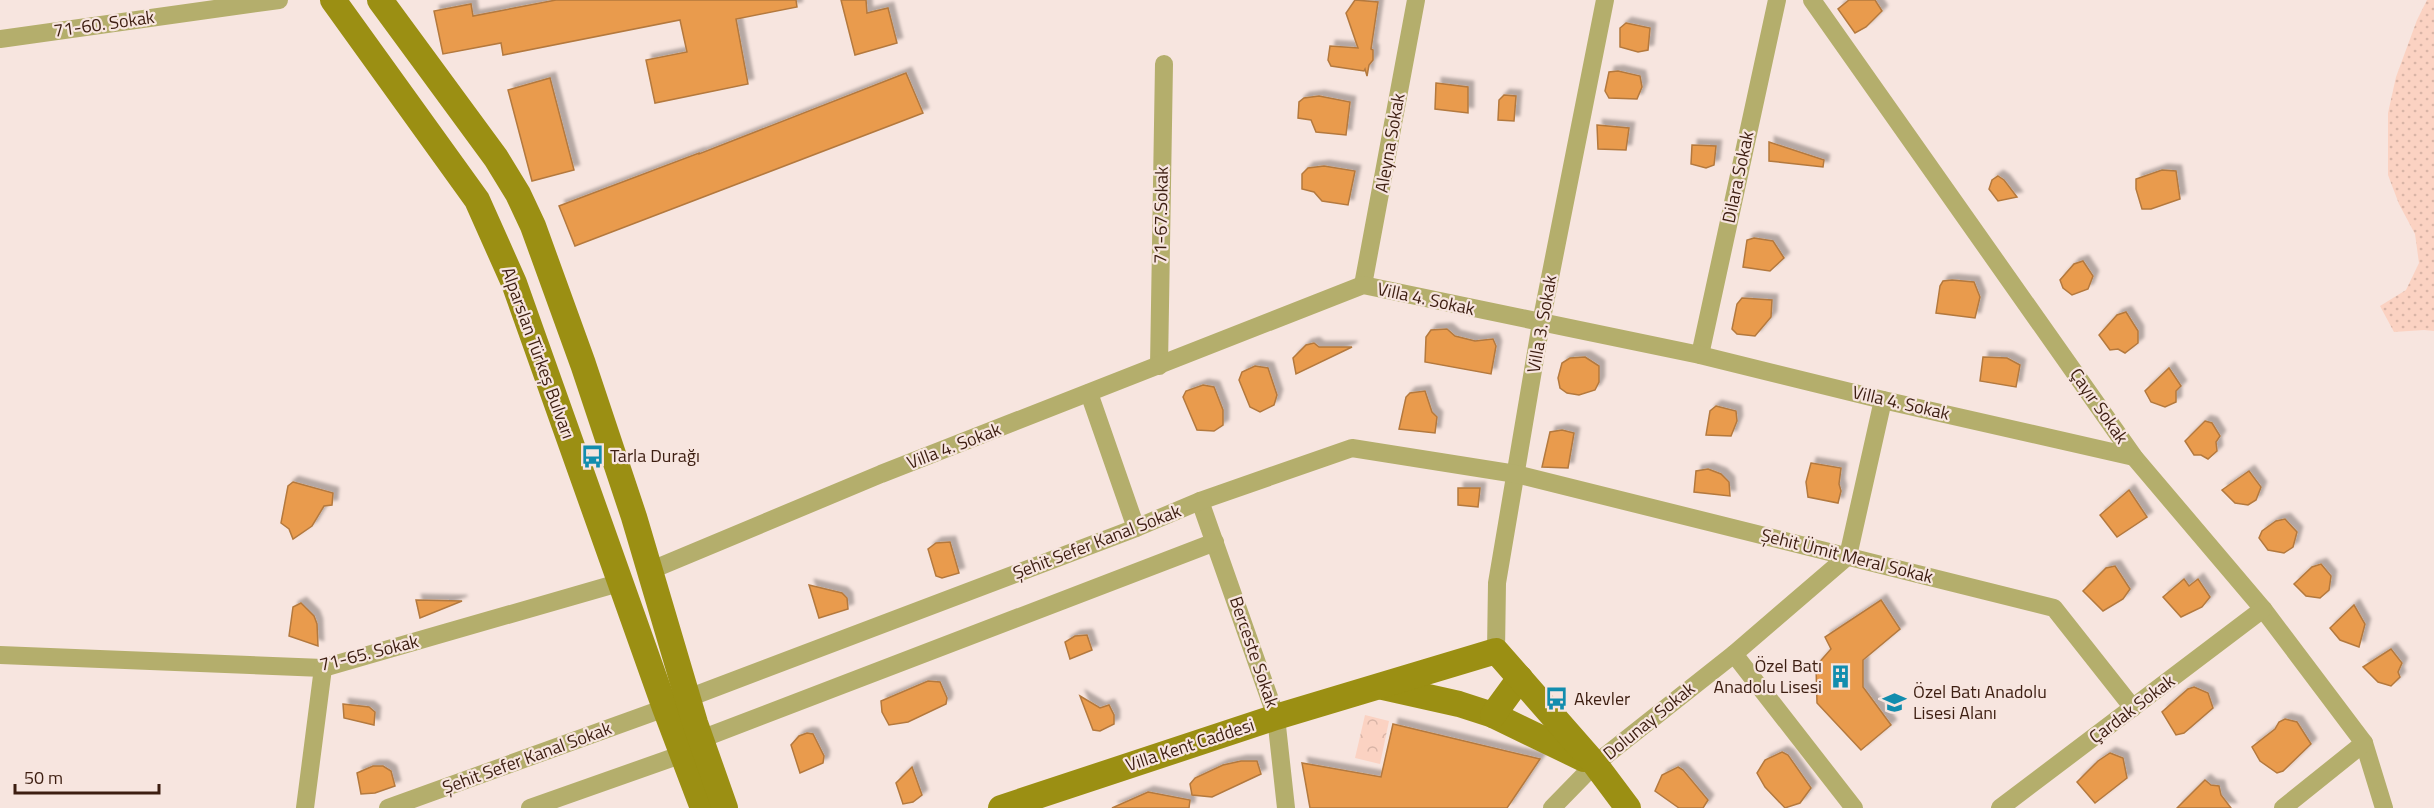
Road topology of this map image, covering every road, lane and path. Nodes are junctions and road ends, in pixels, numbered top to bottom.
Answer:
1 (279, 0) edge
2 (333, 0) edge
3 (380, 0) edge
4 (1416, 0) edge
5 (1605, 0) edge
6 (1776, 0) edge
7 (1812, 0) edge
8 (0, 39) edge
9 (1164, 63) dead end
10 (1363, 285) junction
11 (1541, 323) junction
12 (1700, 355) junction
13 (1159, 366) junction
14 (1089, 393) junction
15 (1883, 400) junction
16 (2134, 457) junction
17 (1516, 474) junction
18 (1200, 501) junction
19 (1136, 528) junction
20 (1215, 542) junction
21 (1848, 556) junction
22 (649, 571) junction
23 (622, 582) junction
24 (2262, 609) junction
25 (1496, 651) junction
26 (1734, 654) junction
27 (0, 655) edge
28 (1454, 664) junction
29 (323, 668) junction
30 (1520, 678) junction
31 (1380, 686) junction
32 (676, 703) junction
33 (1458, 704) junction
34 (2133, 708) junction
35 (1493, 716) junction
36 (1276, 717) junction
37 (2364, 743) junction
38 (692, 746) junction
39 (1595, 765) junction
40 (305, 808) edge
41 (388, 808) edge
42 (530, 808) edge
43 (703, 808) edge
44 (725, 808) edge
45 (1001, 808) edge
46 (1286, 808) edge
47 (1552, 808) edge
48 (1628, 808) edge
49 (1854, 808) edge
50 (2000, 808) edge
51 (2283, 808) edge
52 (2384, 808) edge

1 - 8 street, 71-60. Sokak
2 - 23 street, Alparslan Türkeş Bulvarı
3 - 22 street, Alparslan Türkeş Bulvarı
4 - 10 street, Aleyna Sokak
5 - 11 street, Villa 3. Sokak
6 - 12 street, Dilara Sokak
7 - 16 street, Çayır Sokak
9 - 13 street, 71-67.Sokak
10 - 11 street, Villa 4. Sokak
10 - 13 street, Villa 4. Sokak
11 - 12 street, Villa 4. Sokak
11 - 17 street, Villa 3. Sokak
12 - 15 street, Villa 4. Sokak
13 - 14 street, Villa 4. Sokak
14 - 19 street
14 - 22 street, Villa 4. Sokak
15 - 16 street, Villa 4. Sokak
15 - 21 street
16 - 24 street, Çayır Sokak
17 - 18 street, Şehit Sefer Kanal Sokak
17 - 21 street, Şehit Ümit Meral Sokak
17 - 25 street, Villa 3. Sokak
18 - 19 street, Şehit Sefer Kanal Sokak
18 - 20 street, Berceste Sokak
19 - 32 street, Şehit Sefer Kanal Sokak
20 - 36 street, Berceste Sokak
20 - 38 street
21 - 26 street, Dolunay Sokak
21 - 34 street, Şehit Ümit Meral Sokak
22 - 32 street, Alparslan Türkeş Bulvarı
23 - 29 street, 71-65. Sokak
23 - 32 street, Alparslan Türkeş Bulvarı
24 - 34 street, Çardak Sokak
24 - 37 street, Çayır Sokak
25 - 28 street, Villa Kent Caddesi
25 - 30 street, Villa Kent Caddesi
26 - 39 street, Dolunay Sokak
26 - 49 street
27 - 29 street, 71-65. Sokak
28 - 31 street, Villa Kent Caddesi
28 - 33 street
29 - 40 street
30 - 35 street
30 - 39 street, Villa Kent Caddesi
31 - 33 street, Villa Kent Caddesi
31 - 36 street, Villa Kent Caddesi
32 - 38 street, Alparslan Türkeş Bulvarı
32 - 41 street, Şehit Sefer Kanal Sokak
33 - 35 street, Villa Kent Caddesi
34 - 50 street, Çardak Sokak
35 - 39 street, Villa Kent Caddesi
36 - 45 street, Villa Kent Caddesi
36 - 46 street, Berceste Sokak
37 - 51 street
37 - 52 street, Çayır Sokak
38 - 42 street
38 - 43 street, Alparslan Türkeş Bulvarı
38 - 44 street, Alparslan Türkeş Bulvarı
39 - 47 street, Dolunay Sokak
39 - 48 street, Villa Kent Caddesi

